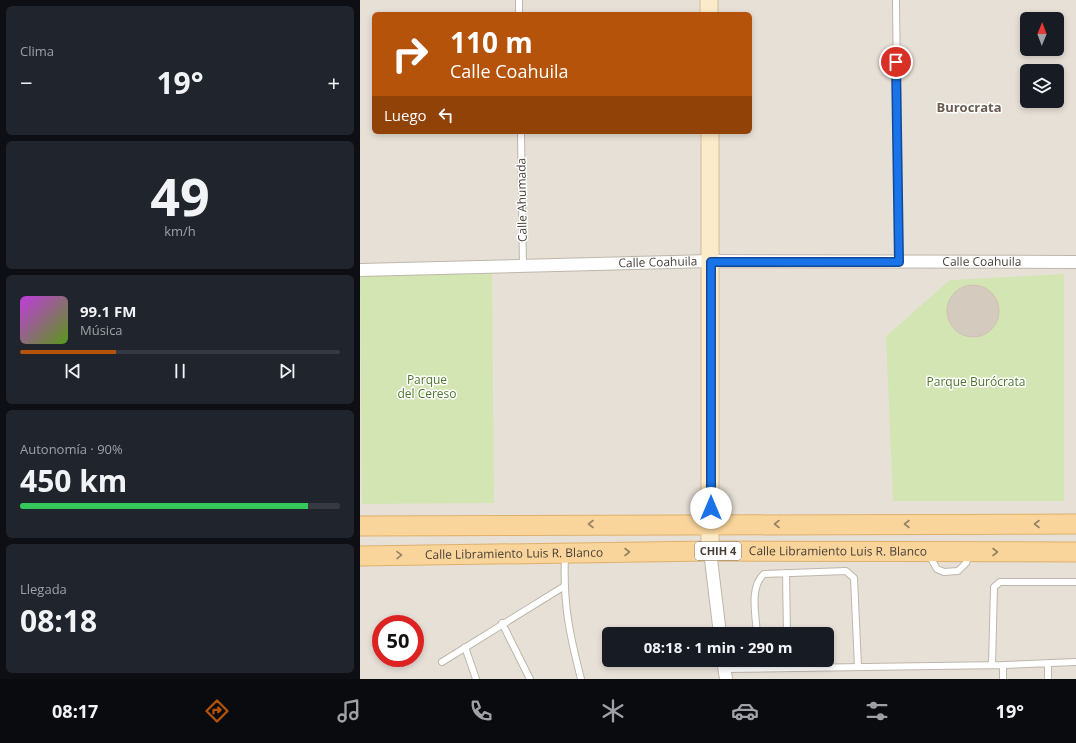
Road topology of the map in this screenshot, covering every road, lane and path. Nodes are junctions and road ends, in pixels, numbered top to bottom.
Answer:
1 (519, 0) edge
2 (709, 0) edge
3 (896, 0) edge
4 (519, 12) edge
5 (709, 12) edge
6 (521, 134) edge
7 (710, 134) edge
8 (711, 262) junction
9 (899, 262) junction
10 (1076, 262) edge
11 (523, 267) junction
12 (360, 270) edge
13 (711, 524) junction
14 (1076, 524) edge
15 (360, 526) edge
16 (710, 551) junction
17 (565, 552) junction
18 (1076, 552) edge
19 (360, 556) edge
20 (786, 573) junction
21 (1076, 582) edge
22 (563, 587) junction
23 (502, 623) junction
24 (719, 627) edge
25 (757, 627) edge
26 (787, 627) edge
27 (465, 647) junction
28 (442, 662) dead end
29 (1076, 662) edge
30 (1048, 663) junction
31 (992, 665) junction
32 (1003, 665) junction
33 (858, 667) junction
34 (758, 668) joint
35 (724, 669) edge
36 (476, 679) edge
37 (530, 679) edge
38 (581, 679) edge
39 (1003, 679) edge
40 (1048, 679) edge

1 - 4 lane
2 - 5 main road
3 - 9 lane
6 - 11 lane, Calle Ahumada
7 - 8 main road
8 - 9 street, Calle Coahuila
8 - 11 street, Calle Coahuila
8 - 13 main road
9 - 10 street, Calle Coahuila
11 - 12 street, Calle Coahuila
14 -> 13 main road
13 -> 15 main road
13 - 16 main road
17 -> 16 main road, Calle Libramiento Luis R. Blanco / CHIH 4
16 -> 18 main road, Calle Libramiento Luis R. Blanco / CHIH 4
16 - 24 street
19 -> 17 main road, Calle Libramiento Luis R. Blanco / CHIH 4
17 - 22 lane
20 - 25 lane
20 - 26 lane
20 - 33 lane
21 - 31 lane
22 - 23 lane
22 - 38 lane
23 - 27 lane
23 - 37 lane
27 - 28 lane
27 - 36 lane
29 - 30 lane
30 - 32 lane
30 - 40 lane
31 - 32 lane
31 - 33 lane
32 - 39 lane
33 - 34 lane
34 - 35 lane

